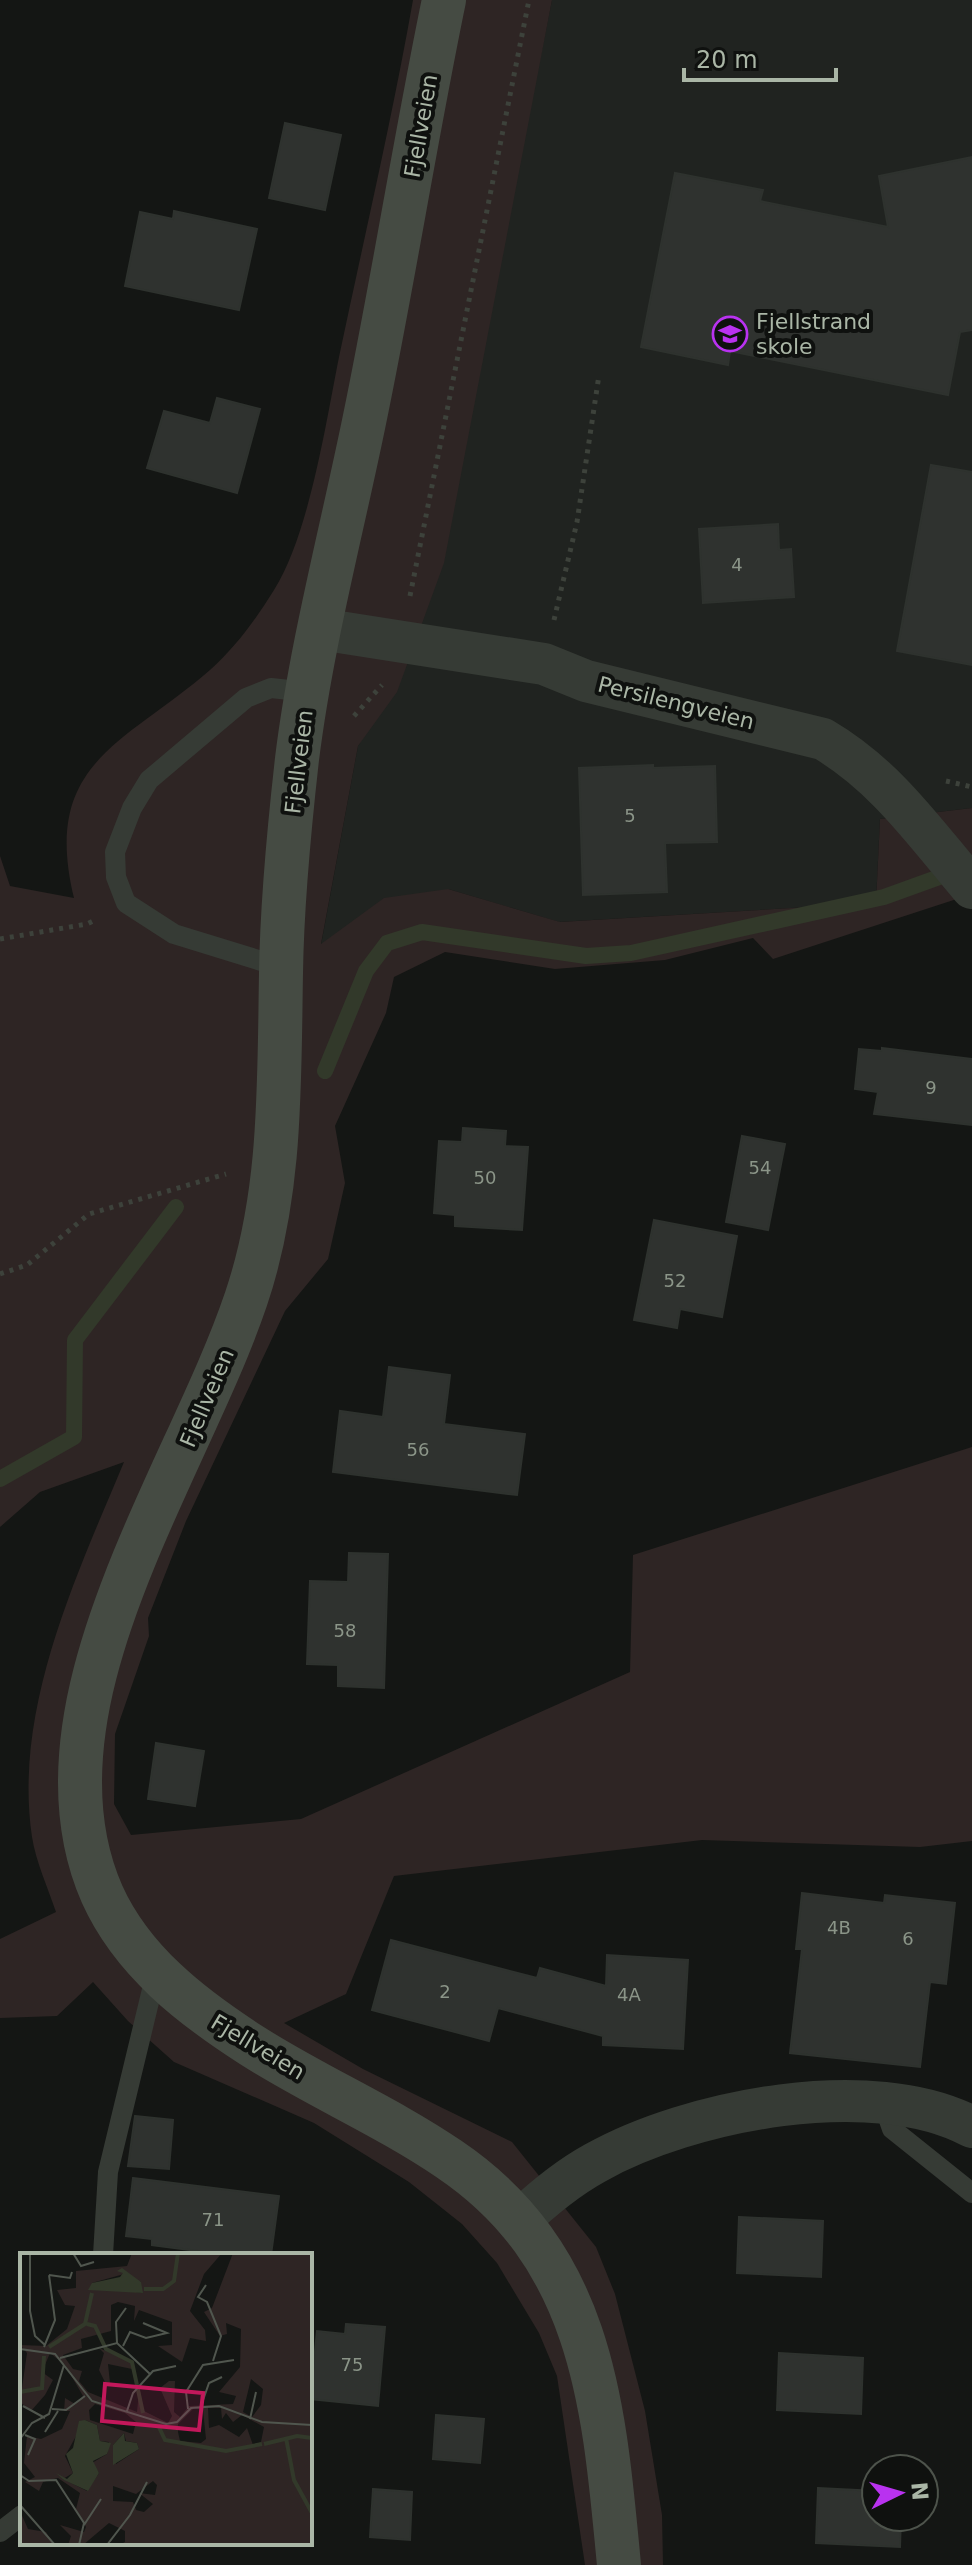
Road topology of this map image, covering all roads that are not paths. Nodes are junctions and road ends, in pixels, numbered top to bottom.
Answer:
1 (444, 0) edge
2 (320, 629) junction
3 (308, 692) junction
4 (964, 878) edge
5 (281, 967) junction
6 (156, 1973) junction
7 (883, 2103) junction
8 (972, 2127) edge
9 (972, 2193) edge
10 (518, 2222) junction
11 (103, 2253) edge
12 (20, 2517) edge
13 (0, 2532) edge
14 (619, 2565) edge

1 - 2 main road, Fjellveien
2 - 3 main road, Fjellveien
2 - 4 street, Persilengveien
3 - 5 main road, Fjellveien
3 - 5 lane
5 - 6 main road, Fjellveien
6 - 10 main road, Fjellveien
6 - 11 lane
7 - 8 street
7 - 9 lane
7 - 10 street
10 - 14 main road, Fjellveien
12 - 13 lane

